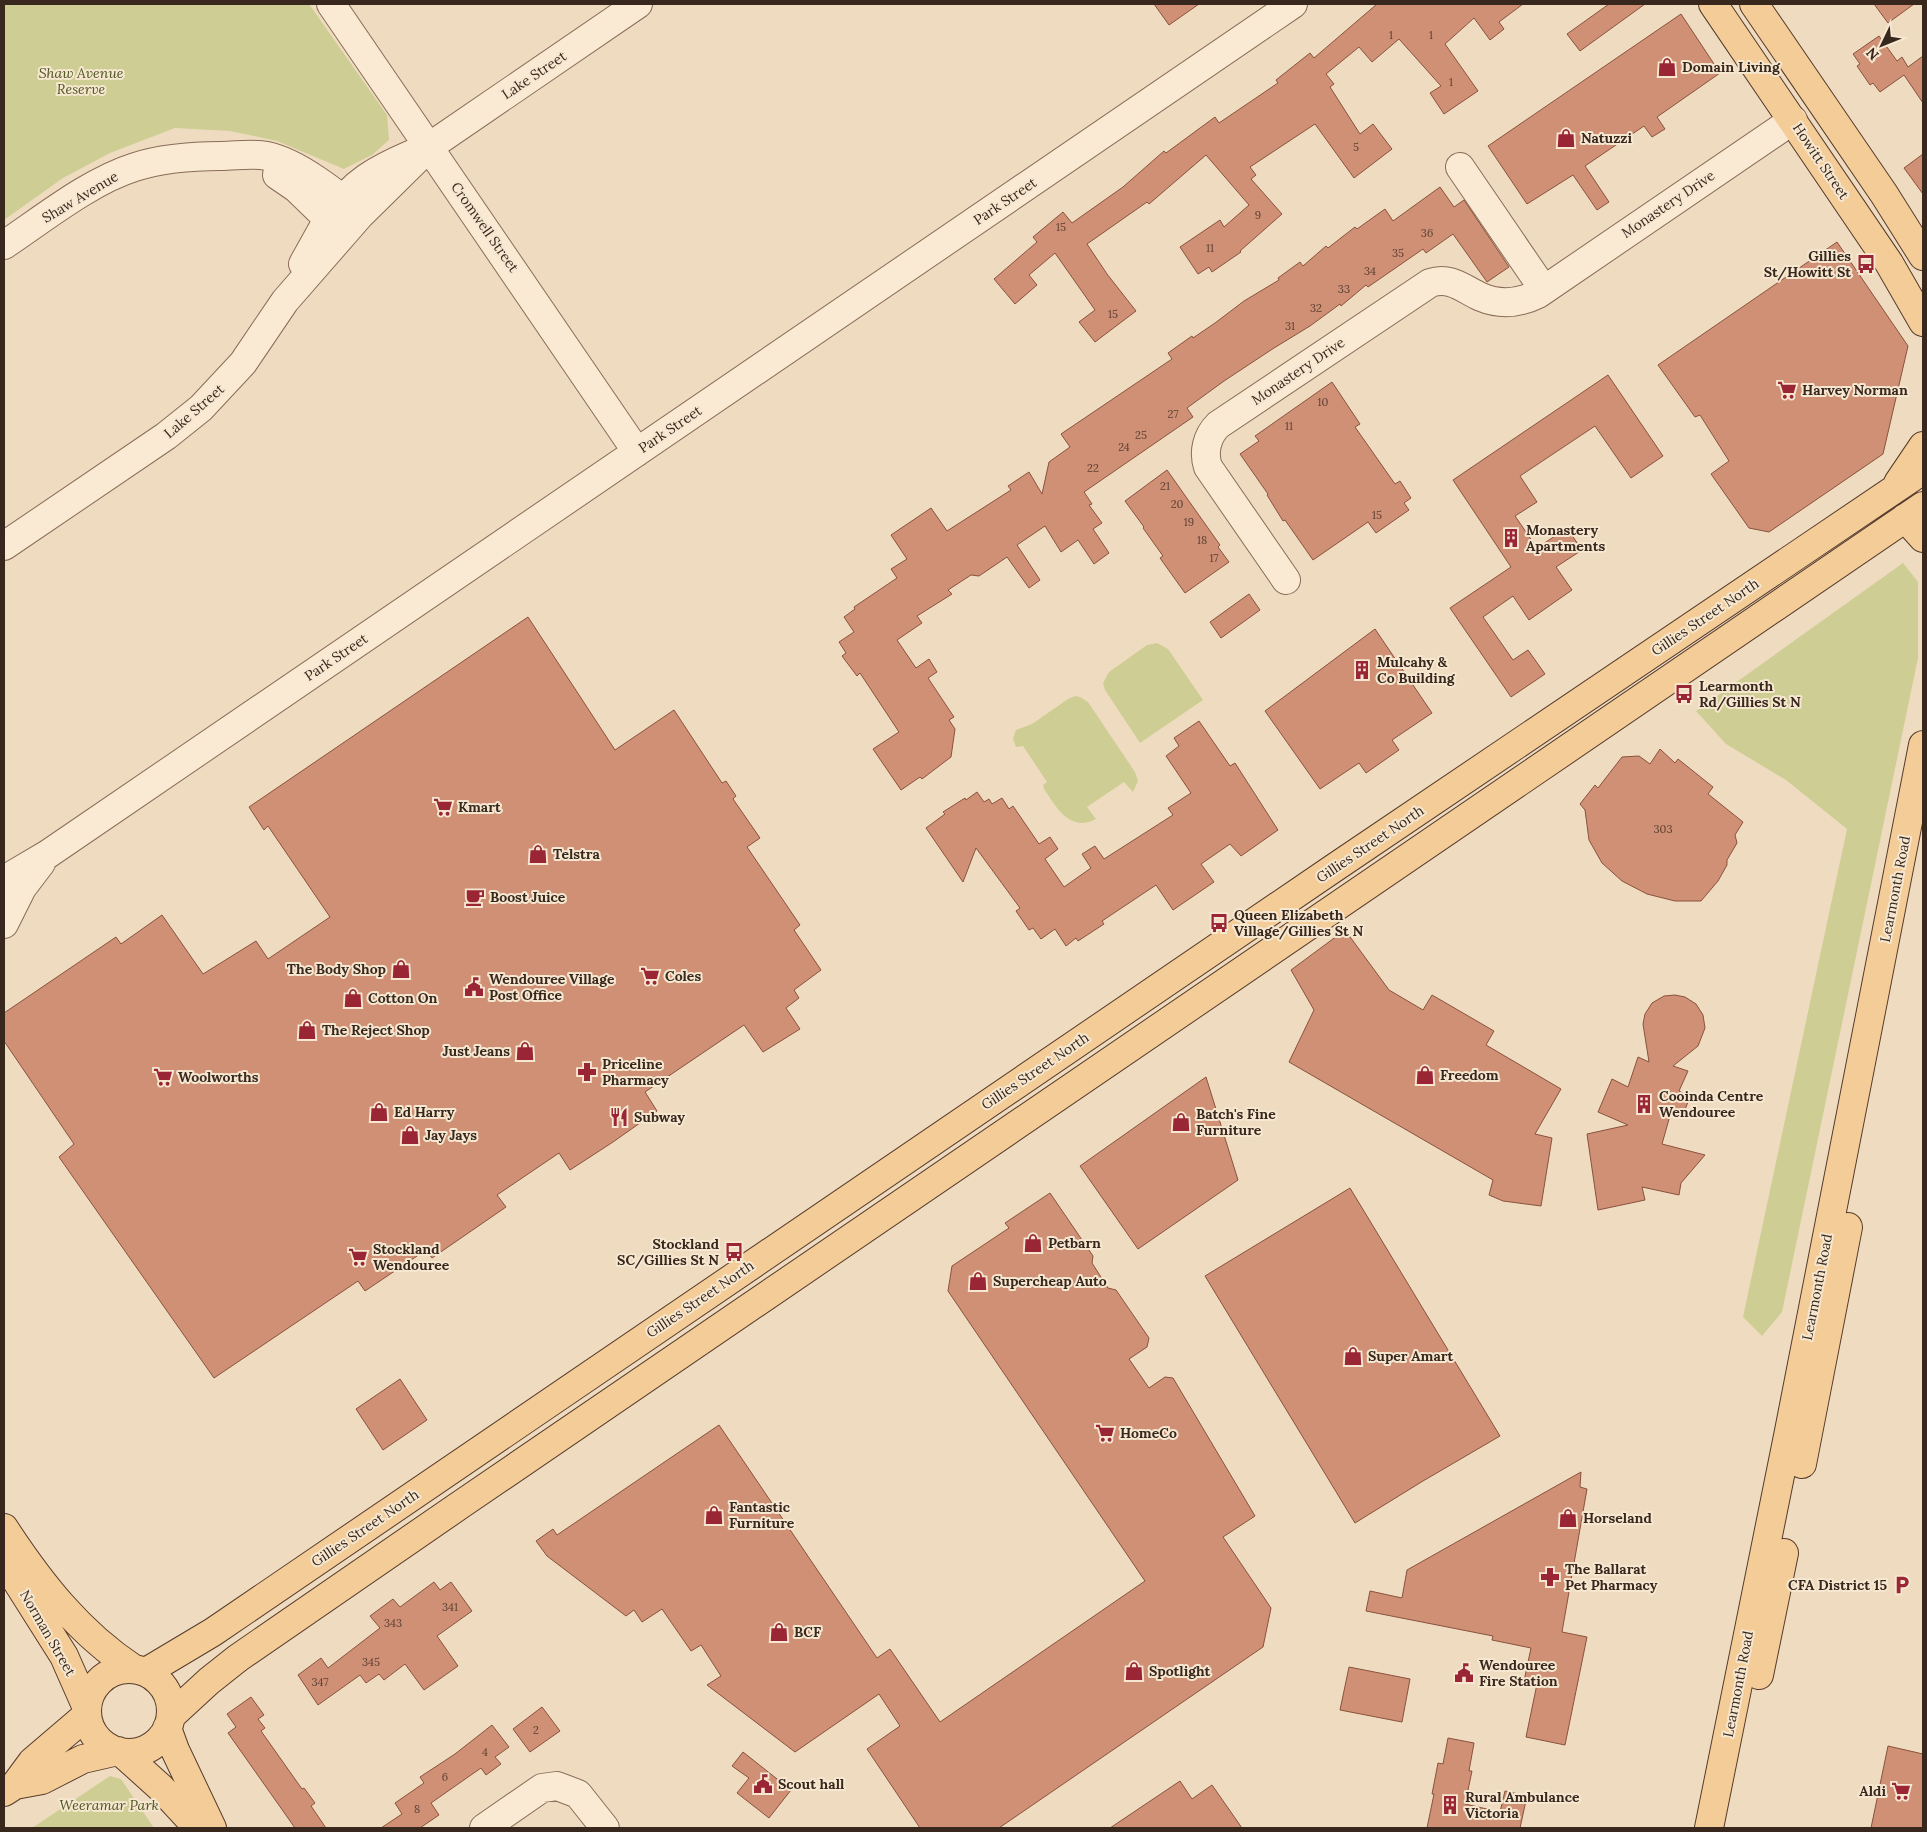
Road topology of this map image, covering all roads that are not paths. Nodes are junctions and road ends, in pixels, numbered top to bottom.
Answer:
1 (332, 4) edge
2 (638, 4) edge
3 (1293, 4) edge
4 (1713, 4) edge
5 (1754, 4) edge
6 (1820, 101) junction
7 (1793, 120) junction
8 (429, 146) junction
9 (1460, 168) dead end
10 (344, 216) junction
11 (4, 245) edge
12 (1923, 256) edge
13 (1544, 290) junction
14 (1923, 322) edge
15 (1923, 446) edge
16 (637, 452) junction
17 (1923, 470) edge
18 (1893, 490) junction
19 (1917, 521) edge
20 (4, 546) edge
21 (1286, 580) dead end
22 (1923, 745) edge
23 (1923, 826) edge
24 (48, 854) junction
25 (4, 880) edge
26 (4, 924) edge
27 (1871, 1061) junction
28 (1041, 1067) junction
29 (1060, 1095) junction
30 (1799, 1434) junction
31 (488, 1444) junction
32 (507, 1472) junction
33 (4, 1528) edge
34 (4, 1561) edge
35 (140, 1671) junction
36 (87, 1712) junction
37 (169, 1722) junction
38 (120, 1751) junction
39 (9, 1788) edge
40 (198, 1828) edge
41 (212, 1828) edge
42 (484, 1828) edge
43 (605, 1828) edge
44 (1709, 1828) edge
45 (1728, 1828) edge

1 - 8 street, Cromwell Street
2 - 8 street, Lake Street
3 - 16 street, Park Street
4 - 7 main road, Howitt Street
5 - 6 main road
6 - 7 main road
6 - 12 main road
7 - 13 street, Monastery Drive
7 - 14 main road, Howitt Street
8 - 10 street, Lake Street
8 - 16 street, Cromwell Street
9 - 13 street
10 - 11 street, Shaw Avenue
10 - 20 street, Lake Street
13 - 21 street, Monastery Drive
15 - 18 main road
16 - 24 street, Park Street
17 - 18 main road, Gillies Street North
18 - 28 main road, Gillies Street North
19 - 29 main road
22 - 27 main road, Learmonth Road
23 - 27 main road, Learmonth Road
24 - 25 street, Park Street
24 - 26 street, Park Street
27 - 30 main road, Learmonth Road
28 - 29 main road
28 - 31 main road, Gillies Street North
29 - 32 main road
30 - 44 main road, Learmonth Road
30 - 45 main road, Learmonth Road
31 - 32 main road
31 - 35 main road, Gillies Street North
32 - 37 main road
33 - 35 main road, Norman Street
34 - 36 main road, Norman Street
35 - 36 main road
35 - 37 main road
36 - 38 main road
36 - 39 main road
37 - 38 main road
37 - 41 main road
38 - 39 main road
38 - 40 main road
42 - 43 street

